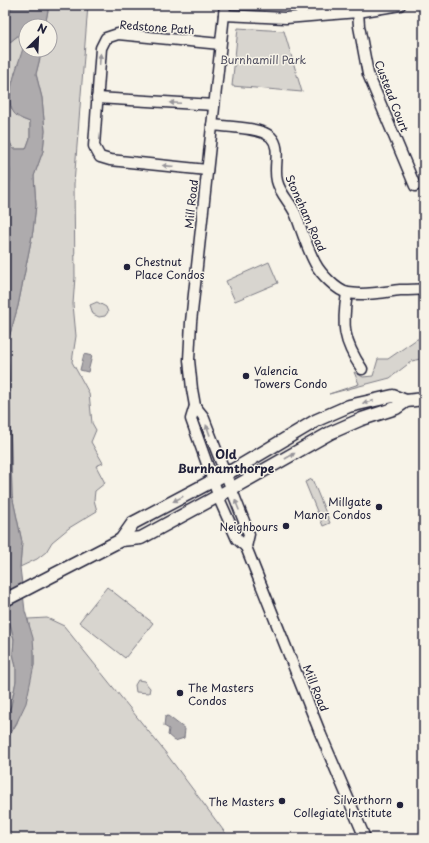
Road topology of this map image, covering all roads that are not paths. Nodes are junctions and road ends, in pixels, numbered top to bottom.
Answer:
1 (400, 5) edge
2 (224, 10) edge
3 (358, 12) junction
4 (220, 44) junction
5 (97, 98) junction
6 (214, 105) junction
7 (212, 125) junction
8 (207, 170) junction
9 (415, 186) dead end
10 (424, 289) edge
11 (347, 293) junction
12 (362, 370) dead end
13 (424, 399) edge
14 (406, 401) junction
15 (195, 406) junction
16 (226, 474) junction
17 (212, 481) junction
18 (231, 489) junction
19 (218, 496) junction
20 (121, 540) junction
21 (246, 547) junction
22 (5, 600) edge
23 (365, 838) edge

1 - 3 street
2 - 3 street
2 - 4 street, Mill Road
3 - 9 street, Custead Court
5 -> 4 street, Redstone Path
4 - 6 street, Mill Road
6 -> 5 street
8 -> 5 street, Redstone Path
6 - 7 street, Mill Road
7 - 8 street, Mill Road
7 - 11 street, Stoneham Road
8 - 15 street, Mill Road
10 - 11 street
11 - 12 street
13 - 14 main road
14 -> 16 main road
18 -> 14 main road
16 -> 15 street, Mill Road
15 - 17 street, Mill Road
16 - 17 main road
16 - 18 street, Mill Road
17 - 19 street, Mill Road
17 -> 20 main road
18 - 19 main road
21 -> 18 street, Mill Road
19 - 20 main road
19 - 21 street, Mill Road
20 - 22 main road
21 - 23 street, Mill Road

